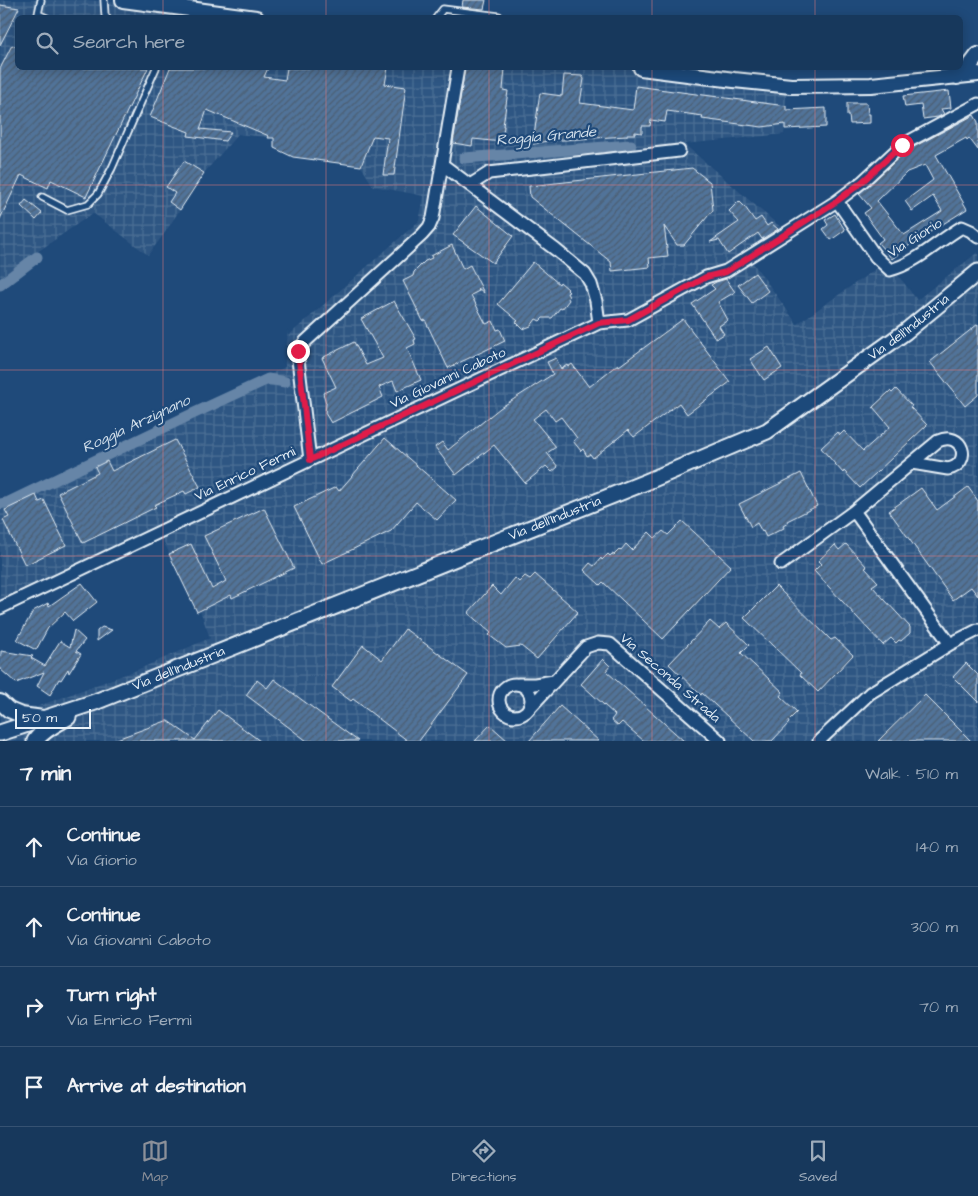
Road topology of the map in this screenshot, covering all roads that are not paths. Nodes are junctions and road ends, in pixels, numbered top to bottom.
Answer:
1 (41, 0) edge
2 (104, 0) edge
3 (123, 0) edge
4 (40, 15) edge
5 (106, 15) edge
6 (225, 15) edge
7 (438, 15) edge
8 (493, 15) edge
9 (978, 55) edge
10 (155, 70) edge
11 (458, 70) edge
12 (656, 70) edge
13 (978, 74) edge
14 (957, 77) junction
15 (978, 104) edge
16 (679, 151) dead end
17 (443, 165) junction
18 (470, 185) junction
19 (42, 197) dead end
20 (837, 201) junction
21 (978, 237) edge
22 (978, 272) edge
23 (599, 323) junction
24 (310, 460) junction
25 (912, 463) dead end
26 (854, 511) junction
27 (781, 564) dead end
28 (0, 608) edge
29 (978, 630) edge
30 (950, 644) junction
31 (554, 681) junction
32 (517, 684) junction
33 (0, 702) edge
34 (95, 702) junction
35 (526, 712) junction
36 (43, 718) junction
37 (0, 733) edge
38 (35, 741) edge
39 (720, 741) edge
40 (819, 741) edge

1 - 4 lane
2 - 5 lane
3 - 6 street
7 - 8 lane
9 - 14 street
10 - 19 lane
11 - 17 street, Via Enrico Fermi
12 - 14 street
13 - 14 street
15 - 20 street
16 - 18 street
17 - 18 street
17 - 24 street, Via Enrico Fermi
18 - 23 street
20 - 21 street, Via Giorio
20 - 23 street, Via Giovanni Caboto
22 - 34 main road, Via dell'Industria
23 - 24 street, Via Giovanni Caboto
24 - 28 street, Via Enrico Fermi
25 - 26 street
26 - 27 street
26 - 30 street
29 - 30 street
30 - 40 street
31 - 32 street
31 - 35 street, Via Seconda Strada
31 - 39 street, Via Seconda Strada
32 - 35 street
32 - 35 street
33 - 36 street
34 - 36 main road, Via dell'Industria
34 - 38 main road, Via dell'Industria
36 - 37 main road, Via dell'Industria

